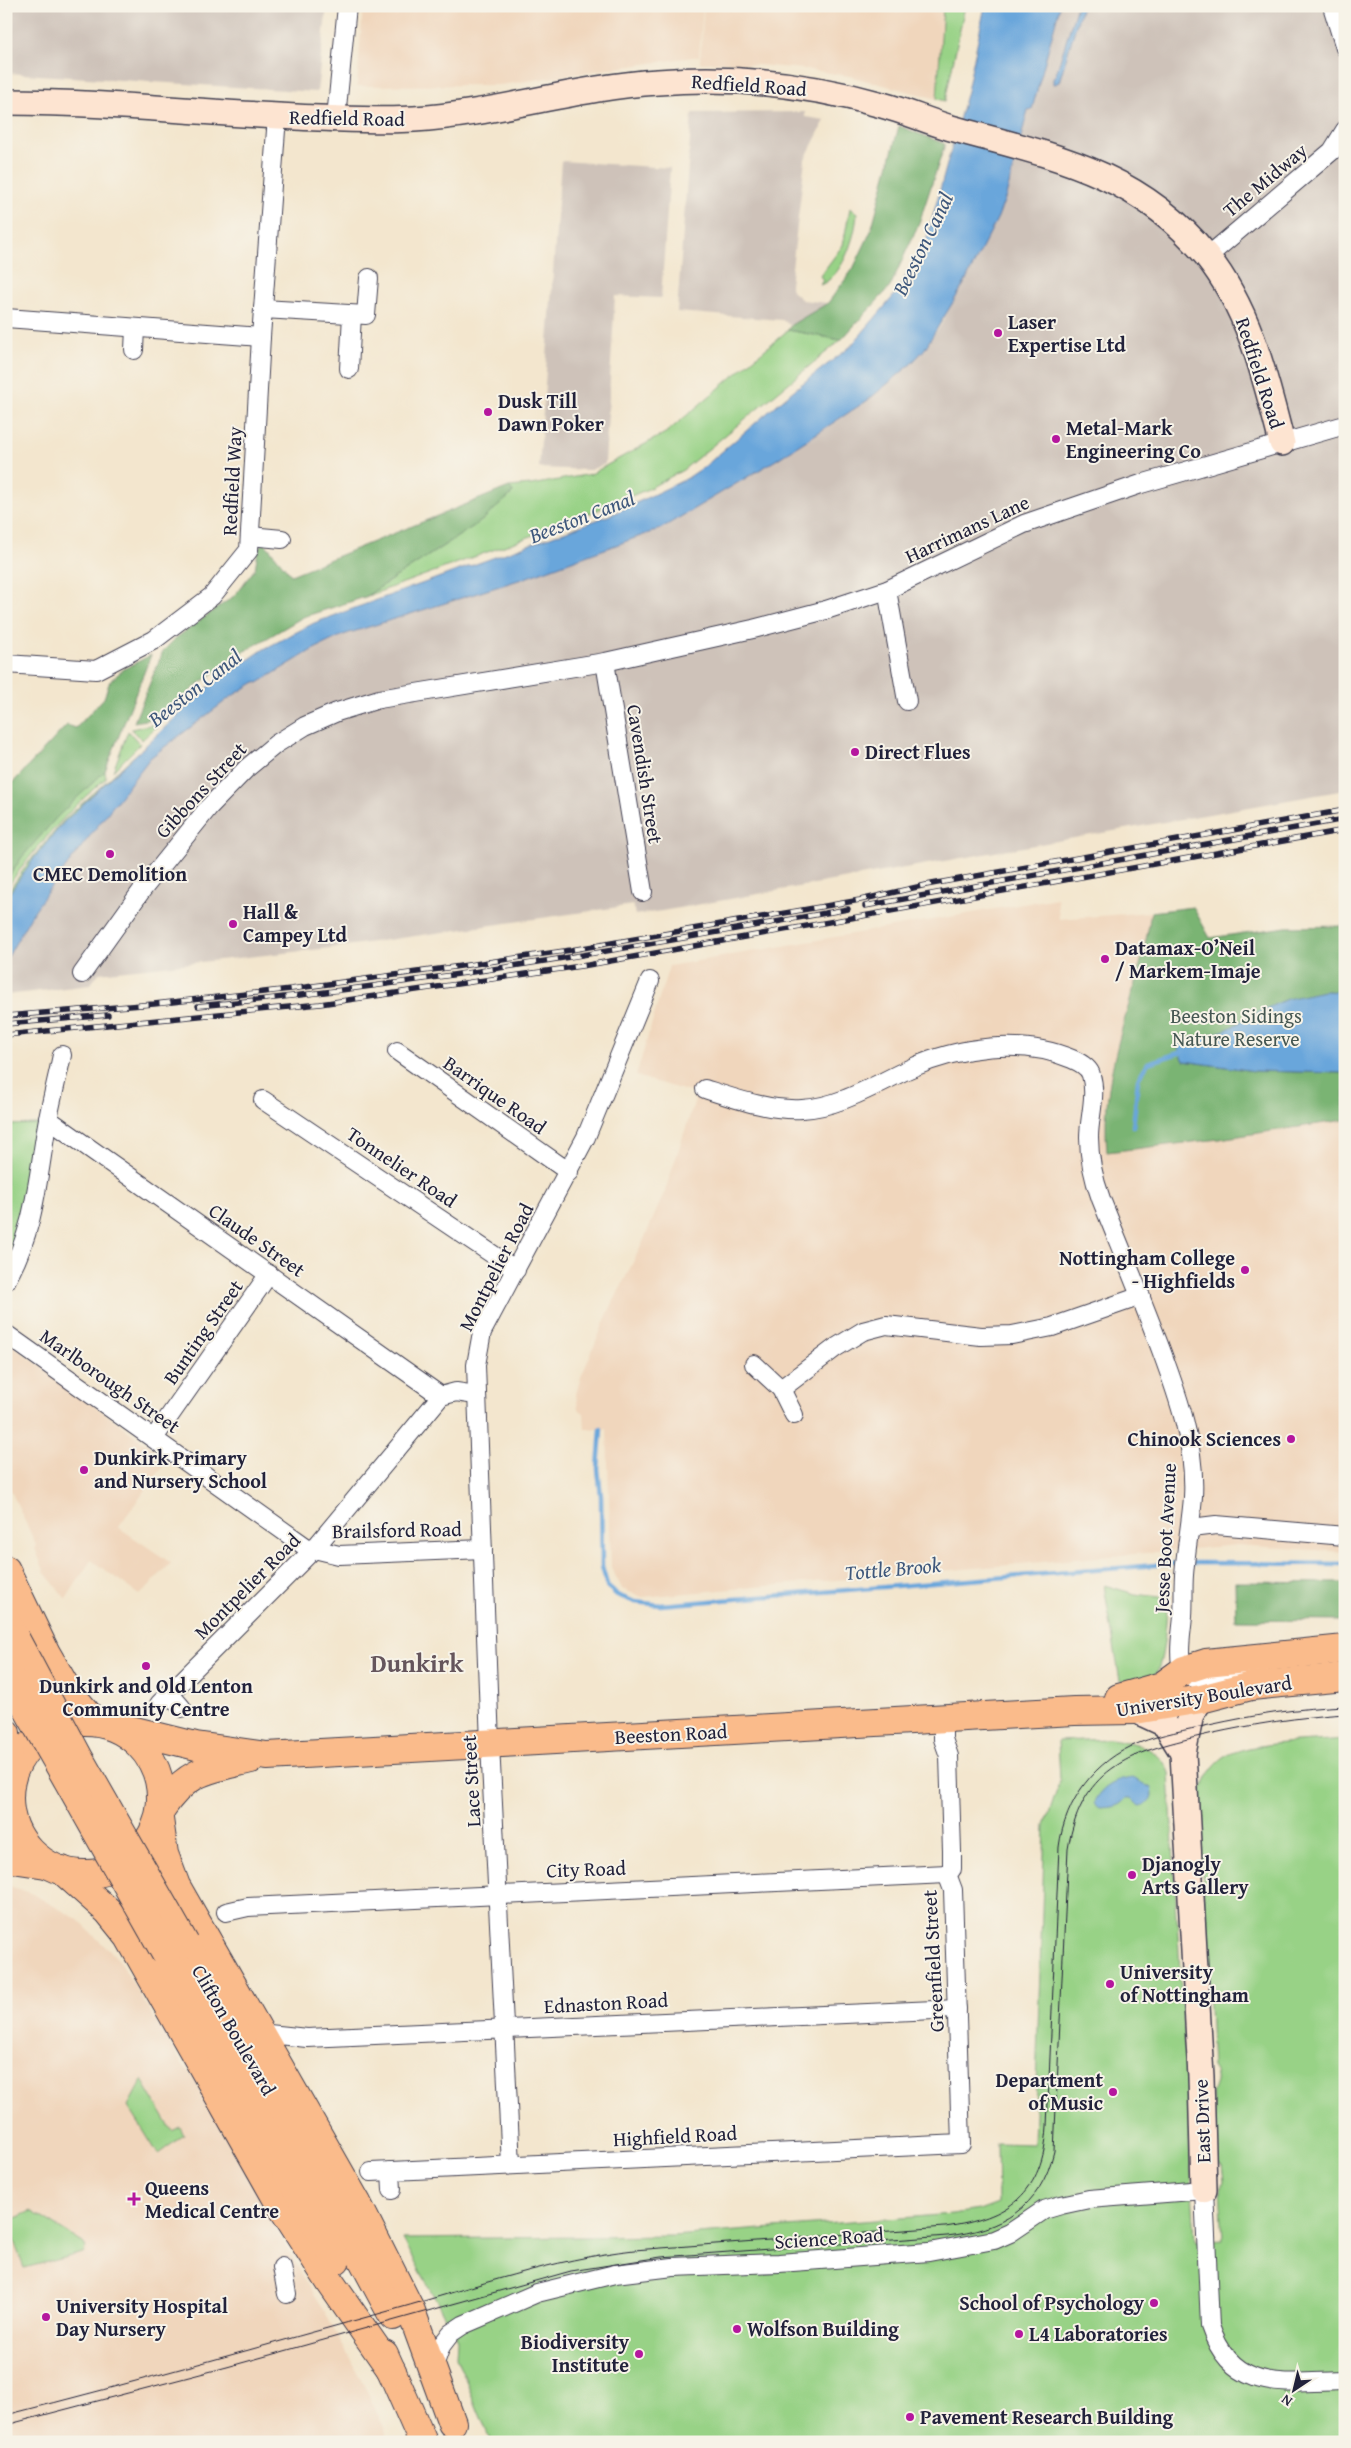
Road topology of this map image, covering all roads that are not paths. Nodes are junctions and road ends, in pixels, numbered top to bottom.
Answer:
1 (347, 6) edge
2 (1332, 6) edge
3 (1345, 48) edge
4 (6, 90) edge
5 (6, 102) edge
6 (80, 103) junction
7 (277, 116) junction
8 (336, 118) junction
9 (1345, 130) edge
10 (1207, 257) junction
11 (369, 278) dead end
12 (263, 309) junction
13 (352, 315) junction
14 (6, 318) edge
15 (135, 328) junction
16 (261, 337) junction
17 (134, 350) dead end
18 (349, 369) dead end
19 (1345, 425) edge
20 (1282, 443) junction
21 (250, 536) junction
22 (282, 538) dead end
23 (887, 590) junction
24 (605, 662) junction
25 (6, 664) edge
26 (906, 701) dead end
27 (643, 892) dead end
28 (82, 974) dead end
29 (650, 981) dead end
30 (397, 1051) dead end
31 (62, 1055) dead end
32 (705, 1089) dead end
33 (263, 1100) dead end
34 (48, 1119) junction
35 (569, 1172) junction
36 (516, 1270) junction
37 (269, 1274) junction
38 (6, 1281) edge
39 (1141, 1296) junction
40 (6, 1334) edge
41 (754, 1364) dead end
42 (781, 1390) junction
43 (476, 1395) junction
44 (441, 1396) junction
45 (794, 1415) dead end
46 (154, 1438) junction
47 (1191, 1528) junction
48 (1345, 1536) edge
49 (483, 1549) junction
50 (313, 1550) junction
51 (6, 1570) edge
52 (11, 1629) edge
53 (1345, 1649) edge
54 (1184, 1670) junction
55 (6, 1671) edge
56 (1345, 1677) edge
57 (1288, 1682) junction
58 (1201, 1699) junction
59 (182, 1708) dead end
60 (1135, 1710) junction
61 (1074, 1711) junction
62 (943, 1720) junction
63 (104, 1724) junction
64 (6, 1733) edge
65 (490, 1744) junction
66 (1183, 1753) junction
67 (267, 1756) junction
68 (8, 1780) edge
69 (160, 1814) junction
70 (6, 1858) edge
71 (54, 1867) junction
72 (947, 1874) junction
73 (498, 1894) junction
74 (226, 1912) dead end
75 (175, 1949) junction
76 (957, 2009) junction
77 (259, 2029) junction
78 (505, 2029) junction
79 (961, 2144) joint
80 (511, 2165) junction
81 (391, 2171) junction
82 (372, 2172) dead end
83 (392, 2190) dead end
84 (1204, 2190) junction
85 (282, 2267) dead end
86 (330, 2282) junction
87 (287, 2294) dead end
88 (433, 2370) junction
89 (392, 2371) junction
90 (1345, 2381) edge
91 (455, 2432) edge
92 (403, 2442) edge
93 (423, 2442) edge

1 - 8 street
2 - 3 street
4 - 6 street, Redfield Road
5 - 6 street, Redfield Road
6 - 7 street, Redfield Road
7 - 8 street, Redfield Road
7 - 12 street, Redfield Way
8 - 10 street, Redfield Road
9 - 10 street, The Midway
10 - 20 street, Redfield Road
11 - 13 street
12 - 13 street
12 - 16 street, Redfield Way
13 - 18 street
14 - 15 street
15 - 16 street
15 - 17 street
16 - 21 street, Redfield Way
19 - 20 street, Harrimans Lane
20 - 23 street, Harrimans Lane
21 - 22 street
21 - 25 street, Redfield Way
23 - 24 street, Harrimans Lane
23 - 26 street
24 - 27 street, Cavendish Street
24 - 28 street, Gibbons Street
29 - 35 street, Montpelier Road
30 - 35 street, Barrique Road
31 - 34 street
32 - 39 street, Jesse Boot Avenue
33 - 36 street, Tonnelier Road
34 - 37 street, Claude Street
34 - 38 street
35 - 36 street, Montpelier Road
36 - 43 street, Montpelier Road
37 - 44 street, Claude Street
37 - 46 street, Bunting Street
39 - 42 street
39 - 47 street, Jesse Boot Avenue
40 - 46 street, Marlborough Street
41 - 42 street
42 - 45 street
43 - 44 street
43 - 49 street, Lace Street
44 - 50 street, Montpelier Road
46 - 50 street, Marlborough Street
47 - 48 street
47 - 54 street, Jesse Boot Avenue
49 - 50 street, Brailsford Road
49 - 65 street, Lace Street
50 - 59 street, Montpelier Road
51 - 63 main road
52 - 75 main road, Clifton Boulevard, bridge
53 - 54 main road, University Boulevard
54 - 57 street
54 - 61 main road, University Boulevard
55 - 75 main road, Clifton Boulevard, bridge
56 - 57 main road, University Boulevard
57 - 58 main road, University Boulevard
58 - 60 main road, University Boulevard
58 - 66 street, East Drive
60 - 61 main road, University Boulevard
60 - 66 street, East Drive
61 - 62 main road, Beeston Road
62 - 65 main road, Beeston Road
62 - 72 street, Greenfield Street
63 - 67 main road
63 - 68 main road
63 - 69 main road
64 - 68 main road
65 - 67 main road, Beeston Road
65 - 73 street, Lace Street
66 - 84 street, East Drive
67 - 69 main road
68 - 71 main road
69 - 71 main road
69 - 77 main road
70 - 71 main road
71 - 86 main road
72 - 73 street, City Road
72 - 76 street, Greenfield Street
73 - 74 street, City Road
73 - 78 street, Lace Street
75 - 89 main road, Clifton Boulevard
75 - 91 main road, Clifton Boulevard
76 - 78 street, Ednaston Road
76 - 79 street, Greenfield Street
77 - 78 street, Ednaston Road
77 - 88 main road
78 - 80 street, Lace Street
79 - 80 street, Highfield Road
80 - 81 street, Highfield Road
81 - 82 street, Highfield Road
81 - 83 street
84 - 88 street, Science Road
84 - 90 street, East Drive
85 - 87 street
86 - 89 main road
86 - 92 main road
88 - 91 main road
89 - 93 main road, Clifton Boulevard

